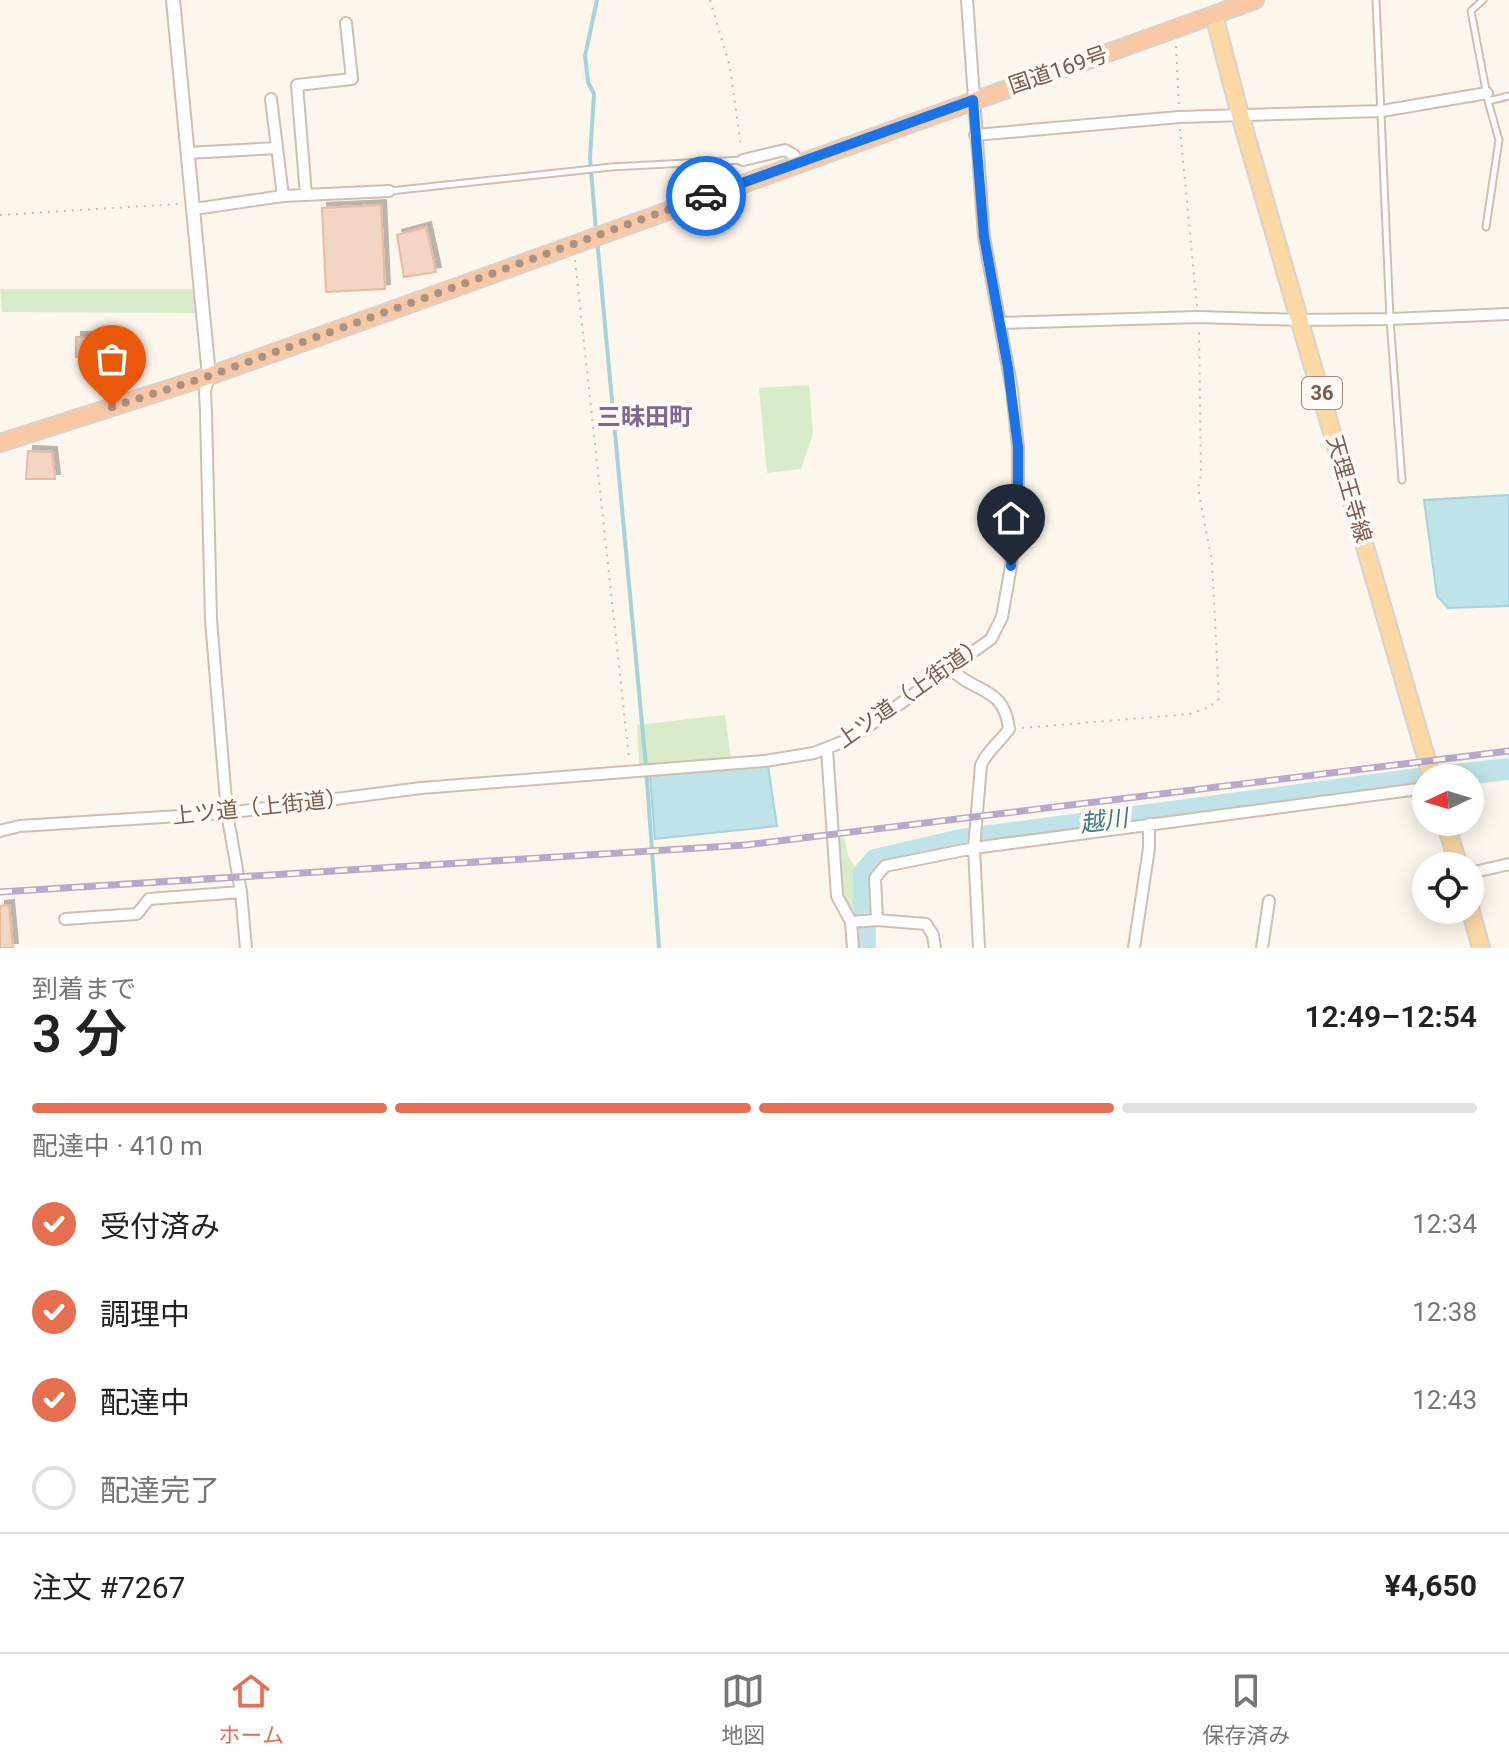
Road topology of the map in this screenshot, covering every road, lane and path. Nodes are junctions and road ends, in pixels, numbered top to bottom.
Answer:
1 (173, 0) edge
2 (710, 0) edge
3 (967, 0) edge
4 (1255, 0) edge
5 (1376, 0) edge
6 (1483, 0) edge
7 (1214, 15) junction
8 (346, 23) dead end
9 (1173, 30) junction
10 (1509, 96) edge
11 (1487, 97) junction
12 (271, 99) dead end
13 (973, 100) junction
14 (1382, 111) junction
15 (1240, 115) junction
16 (1179, 117) junction
17 (975, 135) junction
18 (277, 148) junction
19 (187, 153) junction
20 (743, 160) junction
21 (797, 164) junction
22 (389, 191) joint
23 (306, 195) junction
24 (283, 196) junction
25 (194, 207) junction
26 (0, 215) edge
27 (1486, 227) dead end
28 (573, 243) junction
29 (1509, 314) edge
30 (1198, 317) junction
31 (1390, 319) junction
32 (1301, 320) junction
33 (1001, 323) junction
34 (209, 376) junction
35 (0, 443) edge
36 (1402, 480) dead end
37 (949, 667) junction
38 (1009, 729) junction
39 (827, 749) junction
40 (1428, 764) edge
41 (631, 772) junction
42 (1412, 790) edge
43 (227, 813) junction
44 (1149, 824) junction
45 (0, 831) edge
46 (974, 848) junction
47 (1509, 864) edge
48 (1484, 870) edge
49 (241, 892) junction
50 (1269, 901) dead end
51 (65, 919) dead end
52 (877, 920) junction
53 (851, 922) junction
54 (1474, 924) edge
55 (246, 948) edge
56 (853, 948) edge
57 (935, 948) edge
58 (979, 948) edge
59 (1134, 948) edge
60 (1262, 948) edge
61 (1481, 948) edge

1 - 19 street
2 - 20 path
3 - 13 street, 上ツ道（上街道）
4 - 7 highway, 国道169号
5 - 14 lane
6 - 11 lane
7 - 9 highway, 国道169号
7 - 15 main road, 天理王寺線 / 36
8 - 23 street
9 - 13 highway, 国道169号
9 - 16 path
10 - 11 lane
11 - 14 street
11 - 27 lane
12 - 18 street
13 - 17 street, 上ツ道（上街道）
13 - 21 highway, 国道169号
14 - 15 street
14 - 31 lane
15 - 16 street
15 - 32 main road, 天理王寺線 / 36
16 - 17 street
16 - 30 path
17 - 33 street, 上ツ道（上街道）
18 - 19 street
18 - 24 street
19 - 25 street
20 - 21 street
20 - 22 lane
21 - 28 highway, 国道169号
22 - 23 street
23 - 24 street
24 - 25 street
25 - 26 path
25 - 34 street
28 - 34 highway, 国道169号
28 - 41 path
29 - 31 street
30 - 32 street
30 - 33 street
30 - 38 path
31 - 32 street
31 - 36 lane
32 - 40 main road, 天理王寺線 / 36
33 - 37 street, 上ツ道（上街道）
34 - 35 highway, 国道169号
34 - 43 street
37 - 38 street
37 - 39 street, 上ツ道（上街道）
38 - 46 street
39 - 41 street, 上ツ道（上街道）
39 - 53 street
41 - 43 street, 上ツ道（上街道）
42 - 44 street
43 - 45 street, 上ツ道（上街道）
43 - 49 street
44 - 46 street
44 - 59 street
46 - 52 street
46 - 58 street
47 - 48 street
49 - 51 street
49 - 55 street
50 - 60 street
52 - 53 street
52 - 57 street
53 - 56 street
54 - 61 main road

